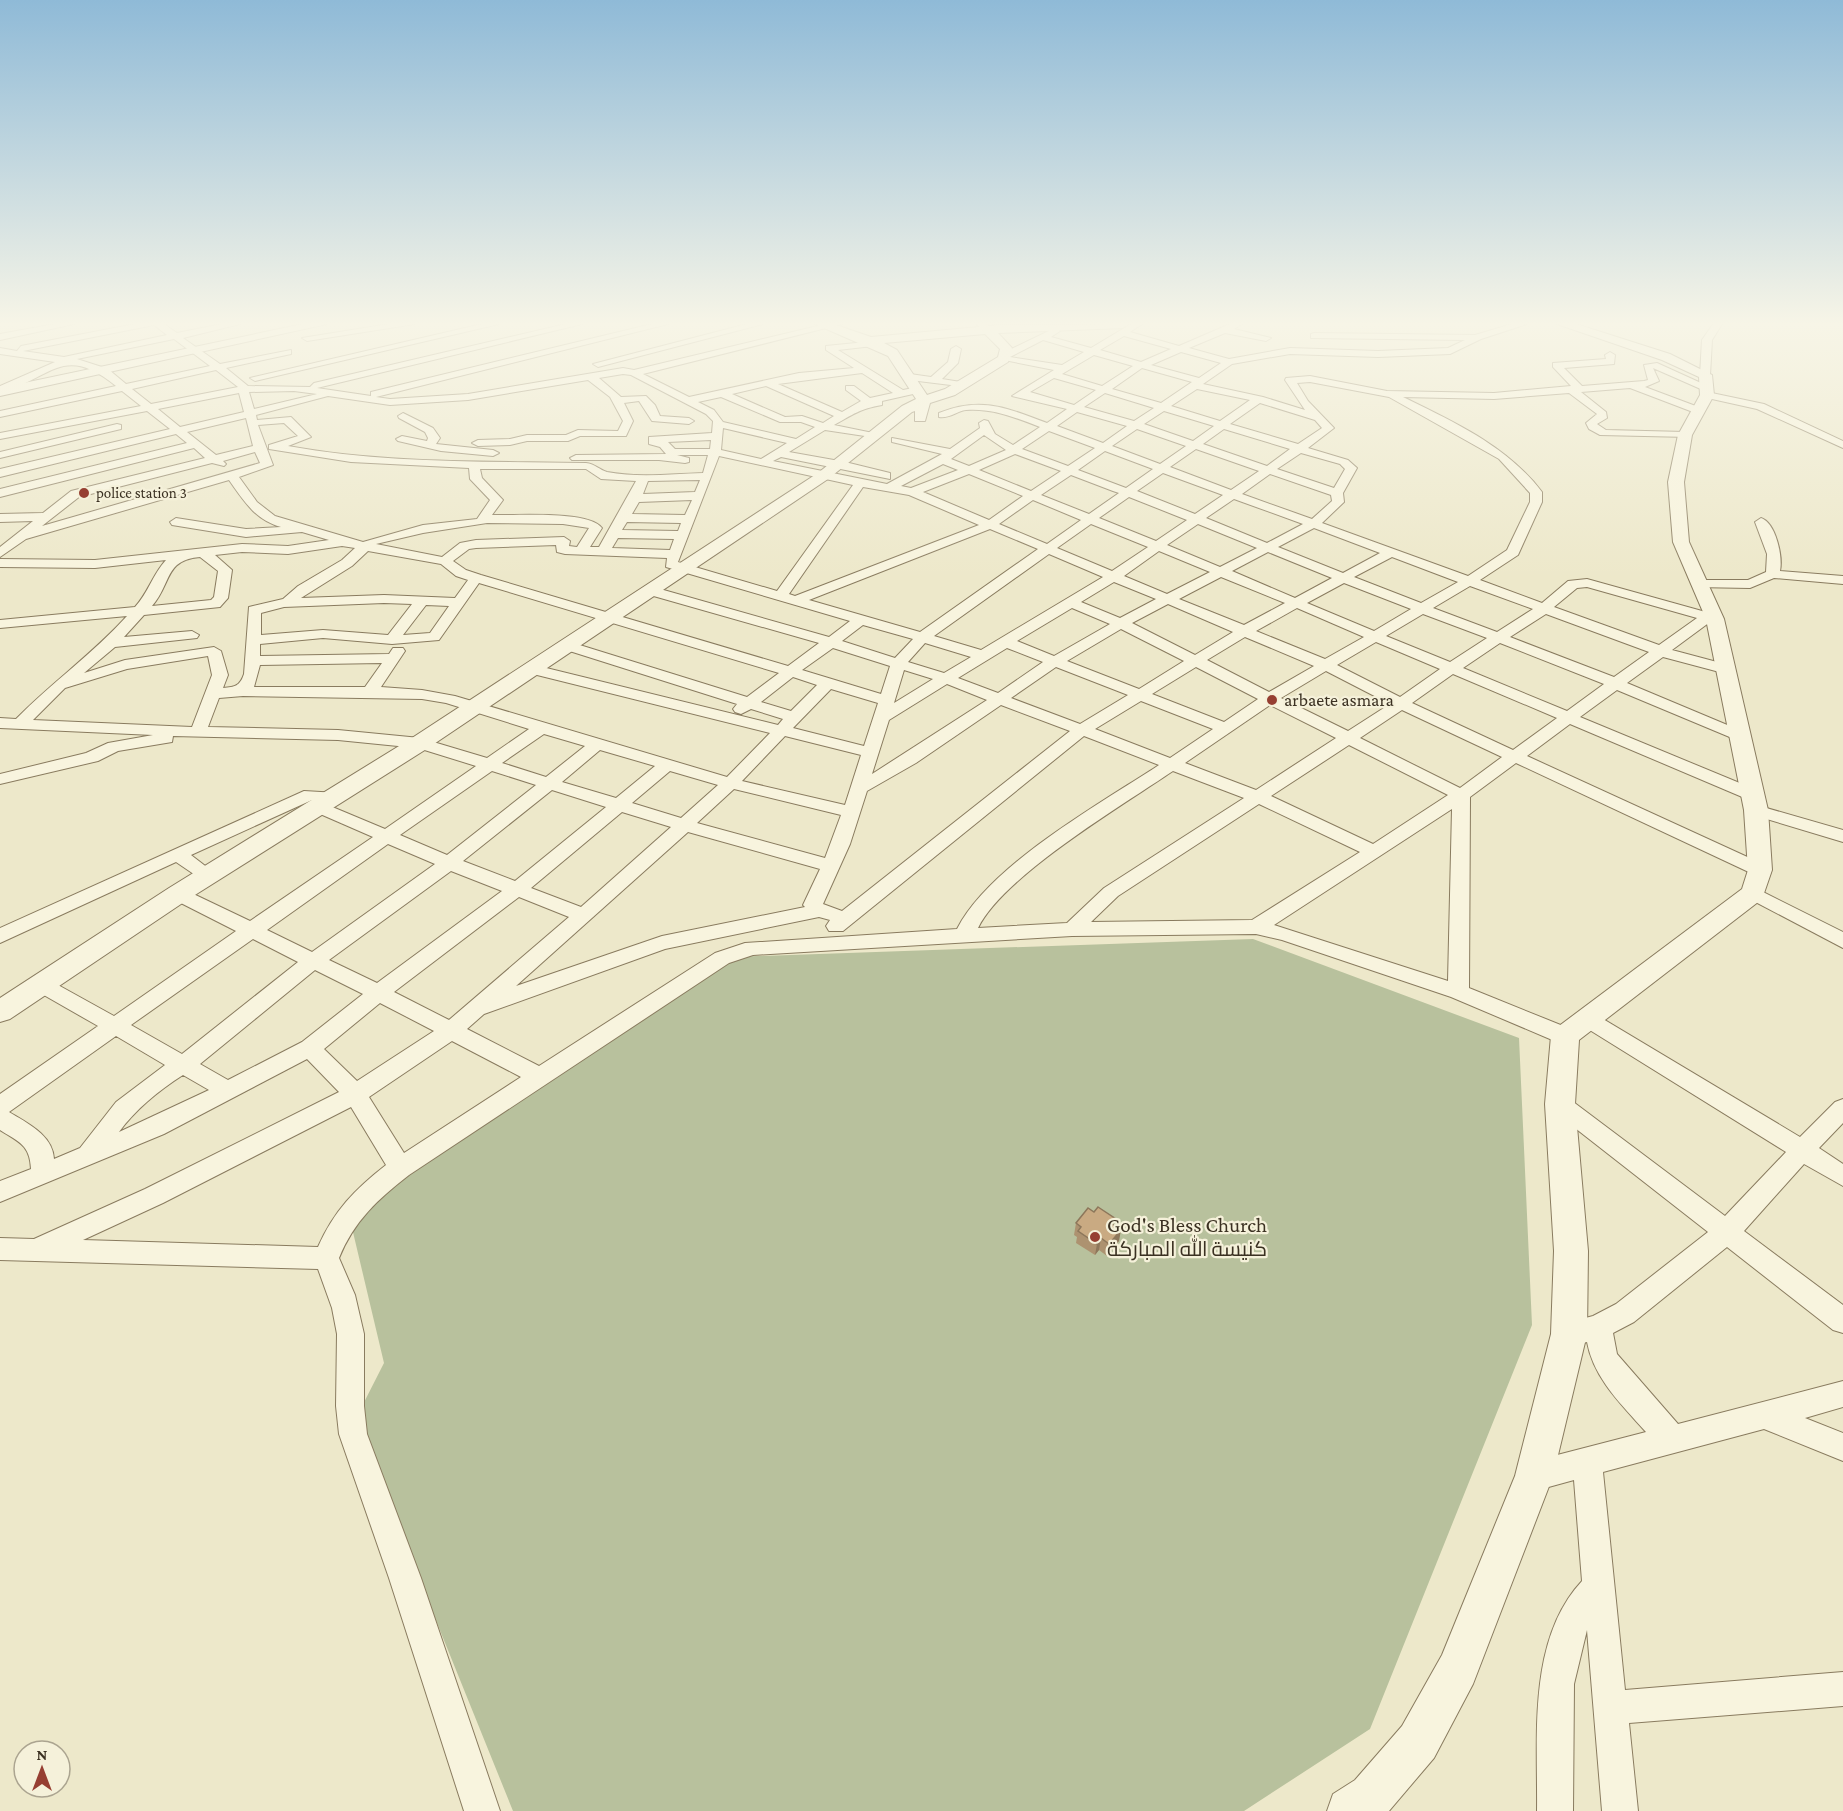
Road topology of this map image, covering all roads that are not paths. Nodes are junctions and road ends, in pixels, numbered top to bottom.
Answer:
1 (148, 408) edge
2 (26, 409) edge
3 (145, 409) edge
4 (248, 409) edge
5 (283, 409) edge
6 (622, 409) edge
7 (651, 409) edge
8 (659, 409) edge
9 (697, 409) edge
10 (703, 409) edge
11 (754, 409) edge
12 (826, 409) edge
13 (857, 409) edge
14 (903, 409) edge
15 (917, 409) edge
16 (935, 409) edge
17 (959, 409) edge
18 (997, 409) edge
19 (1007, 409) edge
20 (1075, 409) edge
21 (1082, 409) edge
22 (1157, 409) edge
23 (1169, 409) edge
24 (1246, 409) edge
25 (1290, 409) edge
26 (1311, 409) edge
27 (1417, 409) edge
28 (1597, 409) edge
29 (1693, 409) edge
30 (1765, 409) edge
31 (1697, 410) joint
32 (653, 411) junction
33 (0, 414) edge
34 (943, 415) junction
35 (403, 416) dead end
36 (843, 416) junction
37 (250, 418) junction
38 (1320, 418) junction
39 (689, 420) junction
40 (627, 421) junction
41 (574, 422) dead end
42 (977, 423) junction
43 (719, 424) junction
44 (1135, 424) junction
45 (126, 425) dead end
46 (1224, 425) junction
47 (490, 427) dead end
48 (825, 427) junction
49 (1048, 427) junction
50 (178, 430) junction
51 (598, 434) junction
52 (1685, 435) junction
53 (0, 436) edge
54 (717, 436) junction
55 (874, 436) junction
56 (691, 437) junction
57 (402, 439) dead end
58 (896, 440) junction
59 (796, 442) junction
60 (194, 445) junction
61 (1196, 445) junction
62 (1843, 445) edge
63 (432, 446) junction
64 (273, 447) junction
65 (474, 447) junction
66 (1104, 447) junction
67 (1298, 448) junction
68 (259, 449) junction
69 (1014, 450) junction
70 (779, 453) junction
71 (305, 454) junction
72 (0, 455) edge
73 (672, 455) junction
74 (715, 455) junction
75 (945, 456) junction
76 (214, 460) junction
77 (381, 460) junction
78 (533, 461) junction
79 (762, 463) junction
80 (267, 465) junction
81 (474, 466) junction
82 (1164, 468) junction
83 (835, 469) junction
84 (1266, 469) junction
85 (972, 471) junction
86 (1072, 471) junction
87 (0, 473) edge
88 (230, 473) junction
89 (706, 476) junction
90 (0, 478) edge
91 (590, 478) junction
92 (643, 480) junction
93 (860, 483) junction
94 (909, 486) junction
95 (18, 490) junction
96 (0, 493) edge
97 (1131, 493) junction
98 (1337, 493) junction
99 (75, 494) junction
100 (1234, 494) junction
101 (698, 496) junction
102 (1036, 496) junction
103 (635, 498) junction
104 (45, 517) junction
105 (0, 518) edge
106 (623, 518) junction
107 (1200, 518) junction
108 (484, 519) junction
109 (687, 519) junction
110 (1092, 520) junction
111 (176, 522) dead end
112 (1761, 522) dead end
113 (1315, 523) junction
114 (989, 525) junction
115 (306, 529) junction
116 (270, 533) junction
117 (592, 535) junction
118 (613, 535) junction
119 (681, 535) junction
120 (22, 536) junction
121 (342, 542) junction
122 (363, 544) junction
123 (1157, 545) junction
124 (1266, 546) junction
125 (256, 548) junction
126 (581, 551) junction
127 (1047, 551) junction
128 (603, 552) junction
129 (1391, 552) junction
130 (0, 553) edge
131 (204, 553) junction
132 (178, 556) junction
133 (445, 561) junction
134 (679, 561) junction
135 (0, 563) edge
136 (1222, 572) junction
137 (1772, 574) junction
138 (1114, 576) junction
139 (1345, 577) junction
140 (476, 578) junction
141 (1471, 580) junction
142 (1843, 580) edge
143 (1699, 584) junction
144 (648, 590) junction
145 (1171, 598) junction
146 (787, 599) junction
147 (422, 600) junction
148 (461, 602) junction
149 (1295, 602) junction
150 (284, 603) junction
151 (1072, 603) junction
152 (188, 607) junction
153 (1545, 608) junction
154 (1423, 609) junction
155 (139, 611) junction
156 (608, 616) junction
157 (1711, 618) junction
158 (859, 621) junction
159 (1121, 623) junction
160 (0, 624) edge
161 (1246, 630) junction
162 (192, 635) junction
163 (1500, 636) junction
164 (1374, 637) junction
165 (399, 639) junction
166 (922, 639) junction
167 (254, 640) junction
168 (830, 642) junction
169 (111, 643) junction
170 (1008, 643) junction
171 (565, 645) junction
172 (1663, 652) junction
173 (195, 653) junction
174 (985, 656) junction
175 (393, 658) junction
176 (251, 661) junction
177 (1055, 661) junction
178 (1197, 661) junction
179 (899, 663) junction
180 (1328, 666) junction
181 (530, 669) junction
182 (1450, 669) junction
183 (1727, 669) junction
184 (789, 671) junction
185 (947, 679) junction
186 (828, 682) junction
187 (1619, 682) junction
188 (59, 685) junction
189 (242, 691) junction
190 (215, 693) junction
191 (369, 693) junction
192 (1141, 693) junction
193 (1000, 698) junction
194 (1270, 698) junction
195 (885, 700) junction
196 (748, 702) junction
197 (1401, 704) junction
198 (472, 707) junction
199 (882, 717) junction
200 (1568, 717) junction
201 (730, 718) junction
202 (0, 723) edge
203 (21, 723) junction
204 (786, 724) junction
205 (543, 727) junction
206 (1225, 728) junction
207 (1080, 731) junction
208 (192, 732) junction
209 (1738, 735) junction
210 (1346, 737) junction
211 (420, 743) junction
212 (599, 743) junction
213 (870, 752) junction
214 (1513, 757) junction
215 (1176, 764) junction
216 (488, 765) junction
217 (667, 765) junction
218 (0, 779) edge
219 (730, 783) junction
220 (550, 784) junction
221 (858, 789) junction
222 (1461, 795) junction
223 (1259, 797) junction
224 (325, 801) junction
225 (1754, 802) junction
226 (619, 805) junction
227 (850, 812) junction
228 (683, 825) junction
229 (1843, 836) edge
230 (388, 837) junction
231 (1375, 852) junction
232 (178, 855) junction
233 (449, 863) junction
234 (832, 866) junction
235 (208, 875) junction
236 (1757, 882) junction
237 (516, 890) junction
238 (178, 894) junction
239 (819, 911) junction
240 (584, 915) junction
241 (845, 918) junction
242 (1256, 927) junction
243 (1072, 929) junction
244 (251, 932) junction
245 (964, 935) junction
246 (0, 936) edge
247 (1843, 941) edge
248 (819, 942) junction
249 (313, 961) junction
250 (42, 985) junction
251 (1458, 992) junction
252 (379, 993) junction
253 (0, 1012) edge
254 (471, 1012) junction
255 (114, 1026) junction
256 (1576, 1027) junction
257 (451, 1030) junction
258 (310, 1048) junction
259 (184, 1064) junction
260 (538, 1077) junction
261 (228, 1090) junction
262 (354, 1094) junction
263 (1560, 1104) junction
264 (0, 1106) edge
265 (1843, 1108) edge
266 (0, 1118) edge
267 (1802, 1150) junction
268 (87, 1157) junction
269 (400, 1167) junction
270 (43, 1172) junction
271 (1843, 1176) edge
272 (0, 1192) edge
273 (1727, 1232) junction
274 (0, 1249) edge
275 (34, 1251) junction
276 (326, 1258) junction
277 (1843, 1321) edge
278 (1583, 1330) junction
279 (1843, 1394) edge
280 (1764, 1415) junction
281 (1673, 1440) junction
282 (1843, 1447) edge
283 (1587, 1463) junction
284 (1533, 1476) junction
285 (1597, 1589) junction
286 (1843, 1689) edge
287 (1609, 1708) junction
288 (482, 1811) edge
289 (1350, 1811) edge
290 (1555, 1811) edge
291 (1620, 1811) edge

1 - 50 street
2 - 33 street
3 - 53 street
4 - 37 street
5 - 37 street
6 - 40 street
7 - 32 street
8 - 32 street
9 - 39 street
10 - 43 street
11 - 48 street
12 - 36 street
13 - 36 street
14 - 55 street
15 - 58 street
16 - 34 street
17 - 34 street
18 - 42 street
19 - 49 street
20 - 49 street
21 - 44 street
22 - 44 street
23 - 46 street
24 - 46 street
25 - 38 street
26 - 38 street
27 - 141 street
28 - 52 street
29 - 31 street
30 - 62 street
31 - 52 street
32 - 39 street
32 - 40 street
34 - 42 street
35 - 63 street
36 - 48 street
37 - 50 street
37 - 64 street
37 - 68 street
38 - 67 street
39 - 56 street
40 - 51 street
41 - 51 street
42 - 69 street
42 - 75 street
43 - 54 street
43 - 59 street
44 - 61 street
44 - 66 street
45 - 72 street
46 - 61 street
46 - 67 street
47 - 65 street
48 - 55 street
48 - 59 street
49 - 66 street
49 - 69 street
50 - 60 street
50 - 87 street
51 - 65 street
52 - 143 street
54 - 56 street
54 - 74 street
55 - 83 street
56 - 73 street
57 - 63 street
58 - 75 street
58 - 83 street
59 - 70 street
60 - 76 street
60 - 95 street
61 - 82 street
61 - 84 street
63 - 65 street
63 - 77 street
64 - 68 street
64 - 71 street
65 - 78 street
66 - 82 street
66 - 86 street
67 - 84 street
67 - 98 street
68 - 76 street
68 - 80 street
69 - 85 street
69 - 86 street
70 - 79 street
70 - 83 street
71 - 77 street
71 - 80 street
73 - 74 street
73 - 78 street
74 - 79 street
74 - 89 street
75 - 85 street
75 - 94 street
76 - 88 street
76 - 99 street
77 - 81 street
78 - 81 street
78 - 91 street
79 - 83 street
80 - 88 street
81 - 91 street
81 - 108 street
82 - 97 street
82 - 100 street
83 - 93 street
83 - 94 street
83 - 134 street
84 - 98 street
84 - 100 street
85 - 94 street
85 - 102 street
86 - 97 street
86 - 102 street
88 - 115 street
88 - 120 street
89 - 92 street
89 - 101 street
90 - 95 street
91 - 92 street
92 - 103 street
93 - 94 street
93 - 146 street
94 - 114 street
95 - 96 street
95 - 99 street
97 - 107 street
97 - 110 street
98 - 113 street
99 - 104 street
100 - 107 street
100 - 113 street
101 - 103 street
101 - 109 street
102 - 110 street
102 - 114 street
103 - 106 street
104 - 105 street
104 - 120 street
106 - 109 street
106 - 118 street
107 - 123 street
107 - 124 street
108 - 117 street
108 - 122 street
109 - 119 street
110 - 123 street
110 - 127 street
111 - 116 street
112 - 137 street
113 - 124 street
113 - 129 street
114 - 127 street
114 - 146 street
115 - 116 street
115 - 121 street
116 - 125 street
117 - 118 street
117 - 126 street
118 - 119 street
118 - 128 street
119 - 134 street
120 - 130 street
121 - 122 street
121 - 125 street
122 - 133 street
122 - 150 street
123 - 136 street
123 - 138 street
124 - 136 street
124 - 139 street
125 - 131 street
126 - 128 street
126 - 133 street
127 - 138 street
127 - 166 street
128 - 134 street
129 - 139 street
129 - 141 street
131 - 132 street
131 - 152 street
132 - 135 street
132 - 155 street
133 - 140 street
134 - 144 street
134 - 146 street
136 - 145 street
136 - 149 street
137 - 142 street
137 - 143 street
138 - 145 street
138 - 151 street
139 - 149 street
139 - 154 street
140 - 148 street
140 - 156 street
141 - 153 street
141 - 154 street
143 - 157 street
144 - 156 street
144 - 168 street
145 - 159 street
145 - 161 street
146 - 158 street
147 - 148 street
147 - 150 street
147 - 165 street
148 - 165 street
149 - 161 street
149 - 164 street
150 - 167 street
151 - 159 street
151 - 170 street
152 - 155 street
152 - 162 street
153 - 157 street
153 - 163 street
153 - 172 street
154 - 163 street
154 - 164 street
155 - 160 street
155 - 169 street
156 - 171 street
156 - 184 street
157 - 172 street
157 - 183 street
158 - 166 street
158 - 168 street
159 - 177 street
159 - 178 street
161 - 178 street
161 - 180 street
162 - 169 street
162 - 173 street
163 - 182 street
163 - 187 street
164 - 180 street
164 - 182 street
165 - 167 street
165 - 175 street
166 - 174 street
166 - 179 street
167 - 176 street
168 - 179 street
168 - 184 street
169 - 188 street
170 - 174 street
170 - 177 street
171 - 181 street
171 - 196 street
172 - 183 street
172 - 187 street
173 - 188 street
173 - 190 street
174 - 185 street
175 - 176 street
175 - 191 street
176 - 189 street
177 - 192 street
177 - 193 street
178 - 192 street
178 - 194 street
179 - 185 street
179 - 195 street
180 - 194 street
180 - 197 street
181 - 198 street
181 - 201 street
182 - 197 street
182 - 200 street
183 - 209 street
184 - 186 street
184 - 196 street
185 - 193 street
185 - 199 street
186 - 195 street
186 - 204 street
187 - 200 street
187 - 209 street
188 - 203 street
189 - 190 street
189 - 191 street
190 - 208 street
191 - 198 street
192 - 206 street
192 - 207 street
193 - 207 street
193 - 221 street
194 - 206 street
194 - 210 street
195 - 199 street
196 - 201 street
196 - 204 street
197 - 210 street
197 - 214 street
198 - 205 street
198 - 211 street
199 - 213 street
200 - 214 street
200 - 225 street
201 - 204 street
202 - 203 street
203 - 208 street
204 - 213 street
204 - 219 street
205 - 212 street
205 - 216 street
206 - 215 street
207 - 215 street
207 - 241 street
208 - 211 street
208 - 218 street
209 - 225 street
210 - 222 street
210 - 223 street
211 - 216 street
211 - 224 street
212 - 217 street
212 - 220 street
213 - 221 street
214 - 222 street
214 - 236 street
215 - 223 street
215 - 245 street
216 - 220 street
216 - 230 street
217 - 219 street
217 - 226 street
219 - 227 street
219 - 228 street
220 - 226 street
220 - 233 street
221 - 227 street
222 - 231 street
222 - 251 street
223 - 231 street
223 - 243 street
224 - 230 street
224 - 232 street
224 - 235 street
225 - 229 street
225 - 236 street
226 - 228 street
226 - 237 street
227 - 234 street
228 - 234 street
228 - 240 street
230 - 233 street
230 - 244 street
231 - 242 street
232 - 235 street
232 - 246 street
233 - 237 street
233 - 249 street
234 - 239 street
235 - 238 street
236 - 247 street
236 - 256 street
237 - 240 street
237 - 252 street
238 - 244 street
238 - 250 street
239 - 241 street
239 - 254 street
240 - 254 street
241 - 248 street
242 - 243 street
242 - 251 street
243 - 245 street
244 - 249 street
244 - 255 street
245 - 248 street
248 - 260 street
249 - 252 street
249 - 259 street
250 - 253 street
250 - 255 street
251 - 256 street
252 - 257 street
252 - 258 street
254 - 257 street
255 - 259 street
255 - 264 street
256 - 263 street
256 - 267 street
257 - 260 street
257 - 262 street
258 - 261 street
258 - 262 street
259 - 261 street
259 - 268 street
260 - 269 street
261 - 268 street
262 - 269 street
262 - 275 street
263 - 273 street
263 - 278 street
265 - 267 street
266 - 270 street
267 - 271 street
267 - 273 street
268 - 270 street
269 - 276 street
270 - 272 street
273 - 277 street
273 - 278 street
274 - 275 street
275 - 276 street
276 - 288 street
278 - 281 street
278 - 284 street
279 - 280 street
280 - 281 street
280 - 282 street
281 - 283 street
283 - 284 street
283 - 285 street
284 - 289 street
285 - 287 street
285 - 290 street
286 - 287 street
287 - 291 street

